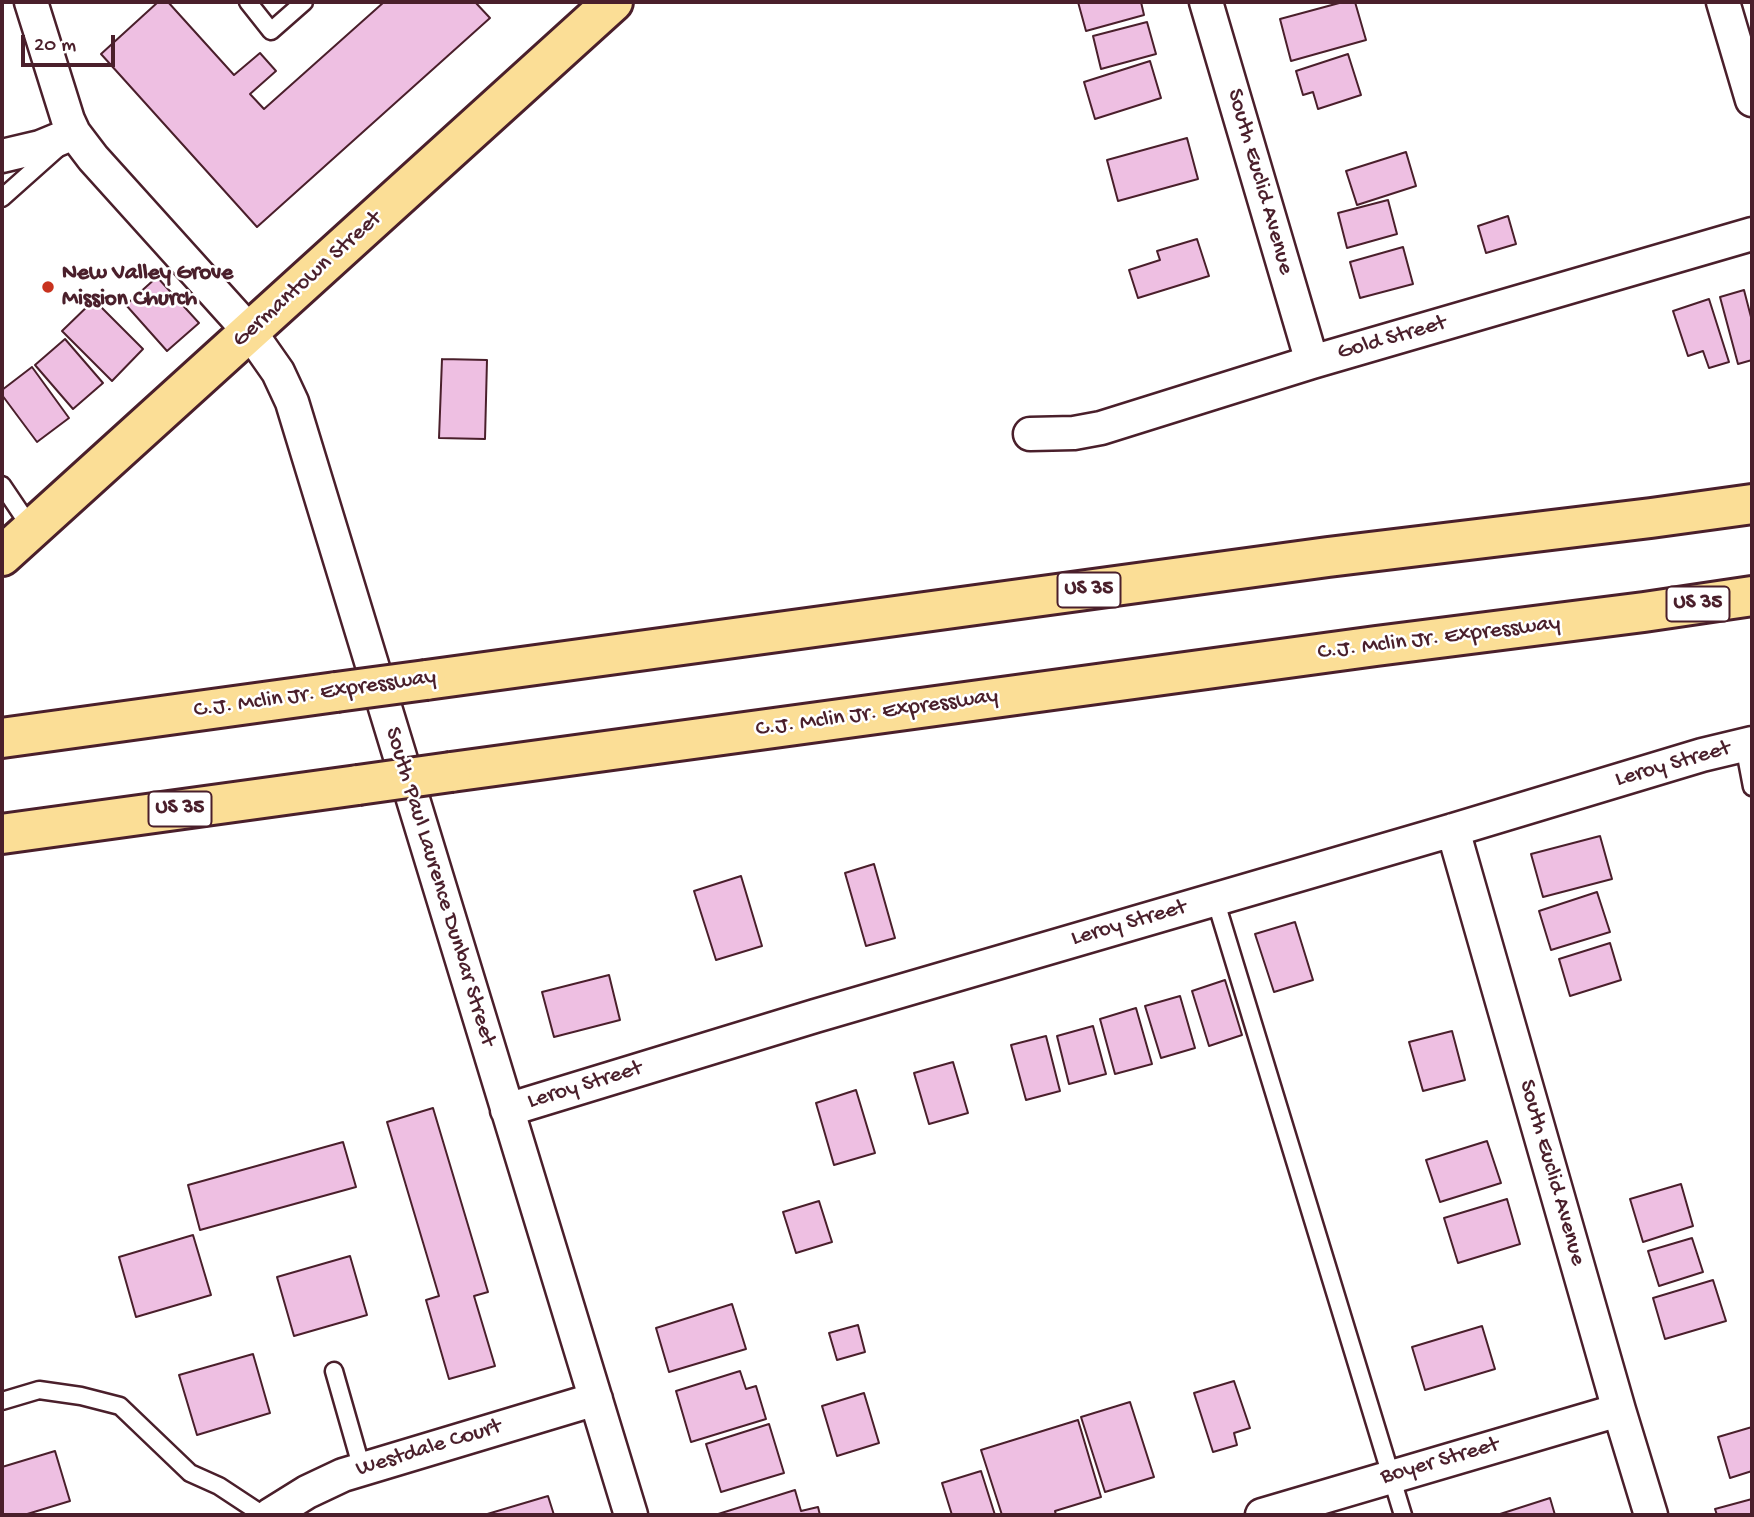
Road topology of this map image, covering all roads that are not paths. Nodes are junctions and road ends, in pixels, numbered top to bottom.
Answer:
1 (31, 2) edge
2 (248, 2) edge
3 (304, 2) edge
4 (613, 2) edge
5 (1206, 2) edge
6 (1723, 2) edge
7 (1752, 100) edge
8 (74, 133) junction
9 (2, 156) edge
10 (2, 198) edge
11 (1752, 234) edge
12 (250, 332) junction
13 (1312, 362) junction
14 (1030, 434) dead end
15 (2, 485) edge
16 (1752, 504) edge
17 (31, 528) junction
18 (2, 556) edge
19 (1752, 596) edge
20 (1644, 612) junction
21 (1752, 618) edge
22 (2, 738) edge
23 (1748, 744) edge
24 (1752, 787) edge
25 (1453, 830) junction
26 (2, 834) edge
27 (1216, 899) junction
28 (507, 1110) junction
29 (334, 1371) dead end
30 (596, 1399) junction
31 (2, 1401) edge
32 (1619, 1410) junction
33 (362, 1469) junction
34 (1392, 1476) junction
35 (263, 1515) edge
36 (270, 1515) edge
37 (631, 1515) edge
38 (1262, 1515) edge
39 (1403, 1515) edge
40 (1651, 1515) edge

1 - 8 street, South Paul Laurence Dunbar Street
2 - 3 lane
4 - 12 main road, Germantown Street
5 - 13 street, South Euclid Avenue
6 - 7 street
8 - 9 street
8 - 10 lane
8 - 12 street, South Paul Laurence Dunbar Street
11 - 13 street, Gold Street
12 - 17 main road, Germantown Street
12 - 28 street, South Paul Laurence Dunbar Street
13 - 14 street, Gold Street
15 - 17 lane
16 - 22 main road, C.J. Mclin Jr. Expressway / US 35, bridge
17 - 18 main road, Germantown Street
19 - 20 main road, C.J. Mclin Jr. Expressway / US 35
20 - 21 main road
20 - 26 main road, C.J. Mclin Jr. Expressway / US 35, bridge
23 - 24 lane
23 - 25 street, Leroy Street
25 - 27 street, Leroy Street
25 - 32 street, South Euclid Avenue
27 - 28 street, Leroy Street
27 - 34 lane
28 - 30 street, South Paul Laurence Dunbar Street
29 - 33 lane
30 - 33 street, Westdale Court
30 - 37 street, South Paul Laurence Dunbar Street
31 - 35 lane
32 - 34 street, Boyer Street
32 - 40 street, South Euclid Avenue
33 - 36 street, Westdale Court
34 - 38 street, Boyer Street
34 - 39 lane

